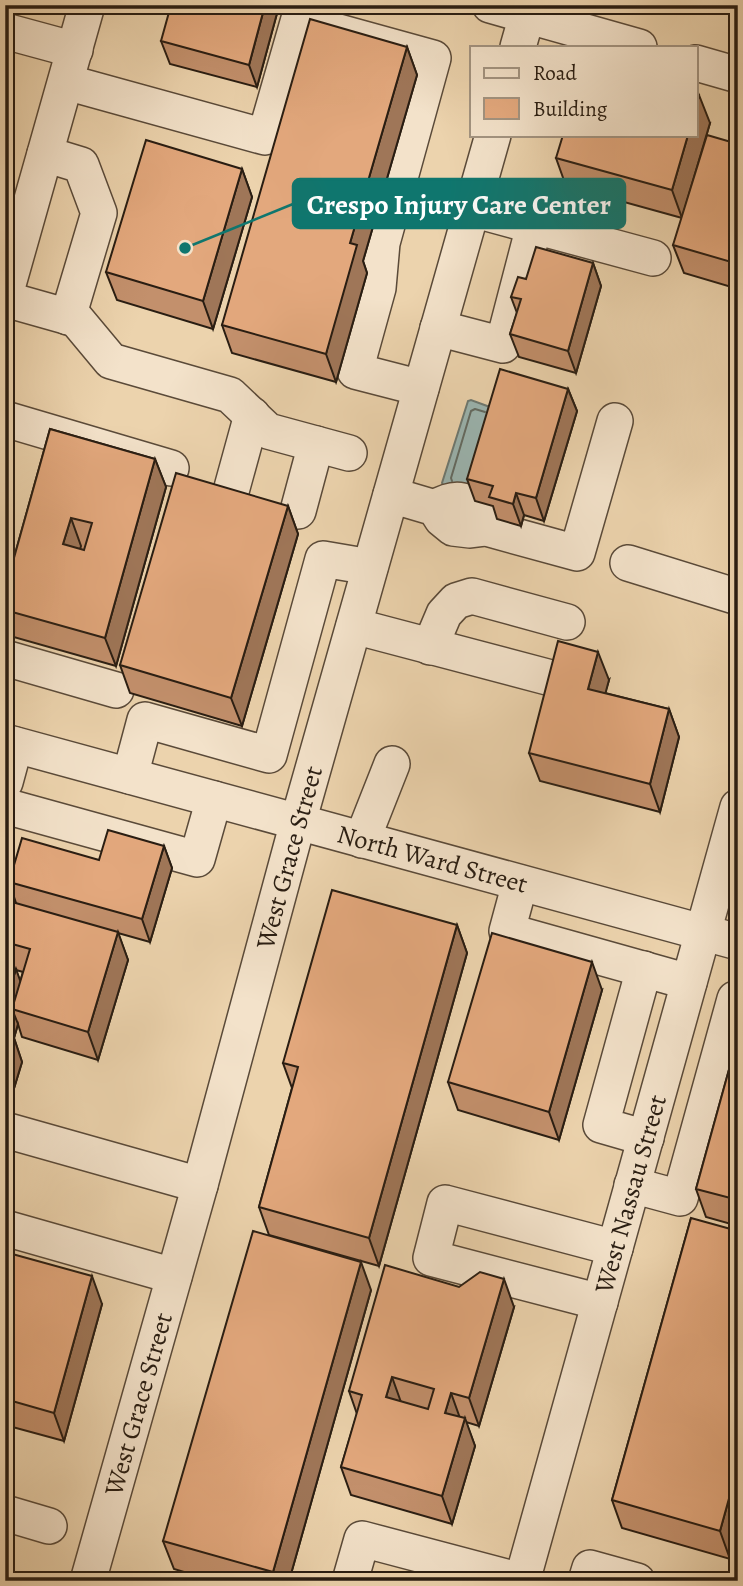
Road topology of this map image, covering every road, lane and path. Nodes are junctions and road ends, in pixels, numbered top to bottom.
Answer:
1 (87, 5) edge
2 (490, 5) edge
3 (301, 13) edge
4 (525, 23) edge
5 (5, 31) edge
6 (634, 46) edge
7 (698, 64) edge
8 (70, 66) junction
9 (738, 75) edge
10 (493, 136) edge
11 (46, 154) junction
12 (472, 209) junction
13 (534, 226) junction
14 (653, 258) dead end
15 (5, 297) edge
16 (68, 317) junction
17 (438, 328) junction
18 (421, 388) junction
19 (252, 415) junction
20 (5, 419) edge
21 (615, 421) dead end
22 (171, 468) dead end
23 (230, 495) edge
24 (391, 495) junction
25 (298, 511) dead end
26 (628, 563) dead end
27 (370, 567) junction
28 (738, 597) edge
29 (567, 622) dead end
30 (354, 626) junction
31 (430, 647) junction
32 (5, 658) edge
33 (551, 678) edge
34 (116, 690) dead end
35 (10, 743) edge
36 (257, 752) junction
37 (392, 764) dead end
38 (130, 776) junction
39 (5, 782) edge
40 (228, 803) junction
41 (5, 806) edge
42 (738, 807) edge
43 (298, 822) junction
44 (362, 840) junction
45 (520, 883) junction
46 (703, 933) junction
47 (738, 942) edge
48 (644, 969) junction
49 (688, 984) junction
50 (736, 1000) edge
51 (654, 1105) junction
52 (702, 1118) junction
53 (5, 1130) edge
54 (646, 1138) junction
55 (200, 1185) junction
56 (632, 1185) junction
57 (5, 1228) edge
58 (615, 1248) junction
59 (174, 1276) junction
60 (600, 1302) junction
61 (5, 1513) edge
62 (49, 1526) dead end
63 (88, 1581) edge
64 (350, 1581) edge
65 (521, 1581) edge
66 (586, 1581) edge
67 (637, 1581) edge

1 - 8 street
2 - 4 street
3 - 8 street
3 - 18 street
4 - 6 street
5 - 8 street
7 - 9 street
8 - 11 street
10 - 12 street, West Grace Street
11 - 15 street
11 - 16 street
12 - 13 street
12 - 17 street, West Grace Street
13 - 14 street
13 - 17 street
15 - 16 street
16 - 19 street
17 - 18 street, West Grace Street
18 - 24 street, West Grace Street
19 - 23 street
19 - 25 street
20 - 22 street
21 - 24 street
24 - 27 street, West Grace Street
26 - 28 street
27 - 30 street, West Grace Street
27 - 36 street
29 - 31 street
30 - 31 street
30 - 43 street, West Grace Street
31 - 33 street
32 - 34 street
35 - 38 street, North Ward Street
35 - 39 street
36 - 38 street
36 - 40 street
37 - 44 street
38 - 40 street, North Ward Street
40 - 41 street
40 - 43 street, North Ward Street
42 - 46 street, West Nassau Street
43 - 44 street, North Ward Street
43 - 55 street, West Grace Street
44 - 45 street, North Ward Street
45 - 46 street, North Ward Street
45 - 48 street
46 - 47 street, North Ward Street
46 - 49 street, West Nassau Street
48 - 49 street
48 - 54 street
49 - 50 street
49 - 51 street, West Nassau Street
50 - 52 street
51 - 52 street
51 - 54 street, West Nassau Street
52 - 56 street
53 - 55 street
54 - 56 street, West Nassau Street
55 - 59 street, West Grace Street
56 - 58 street, West Nassau Street
57 - 59 street
58 - 60 street, West Nassau Street
58 - 60 street
59 - 63 street, West Grace Street
60 - 65 street, West Nassau Street
61 - 62 street
64 - 65 street
66 - 67 street

